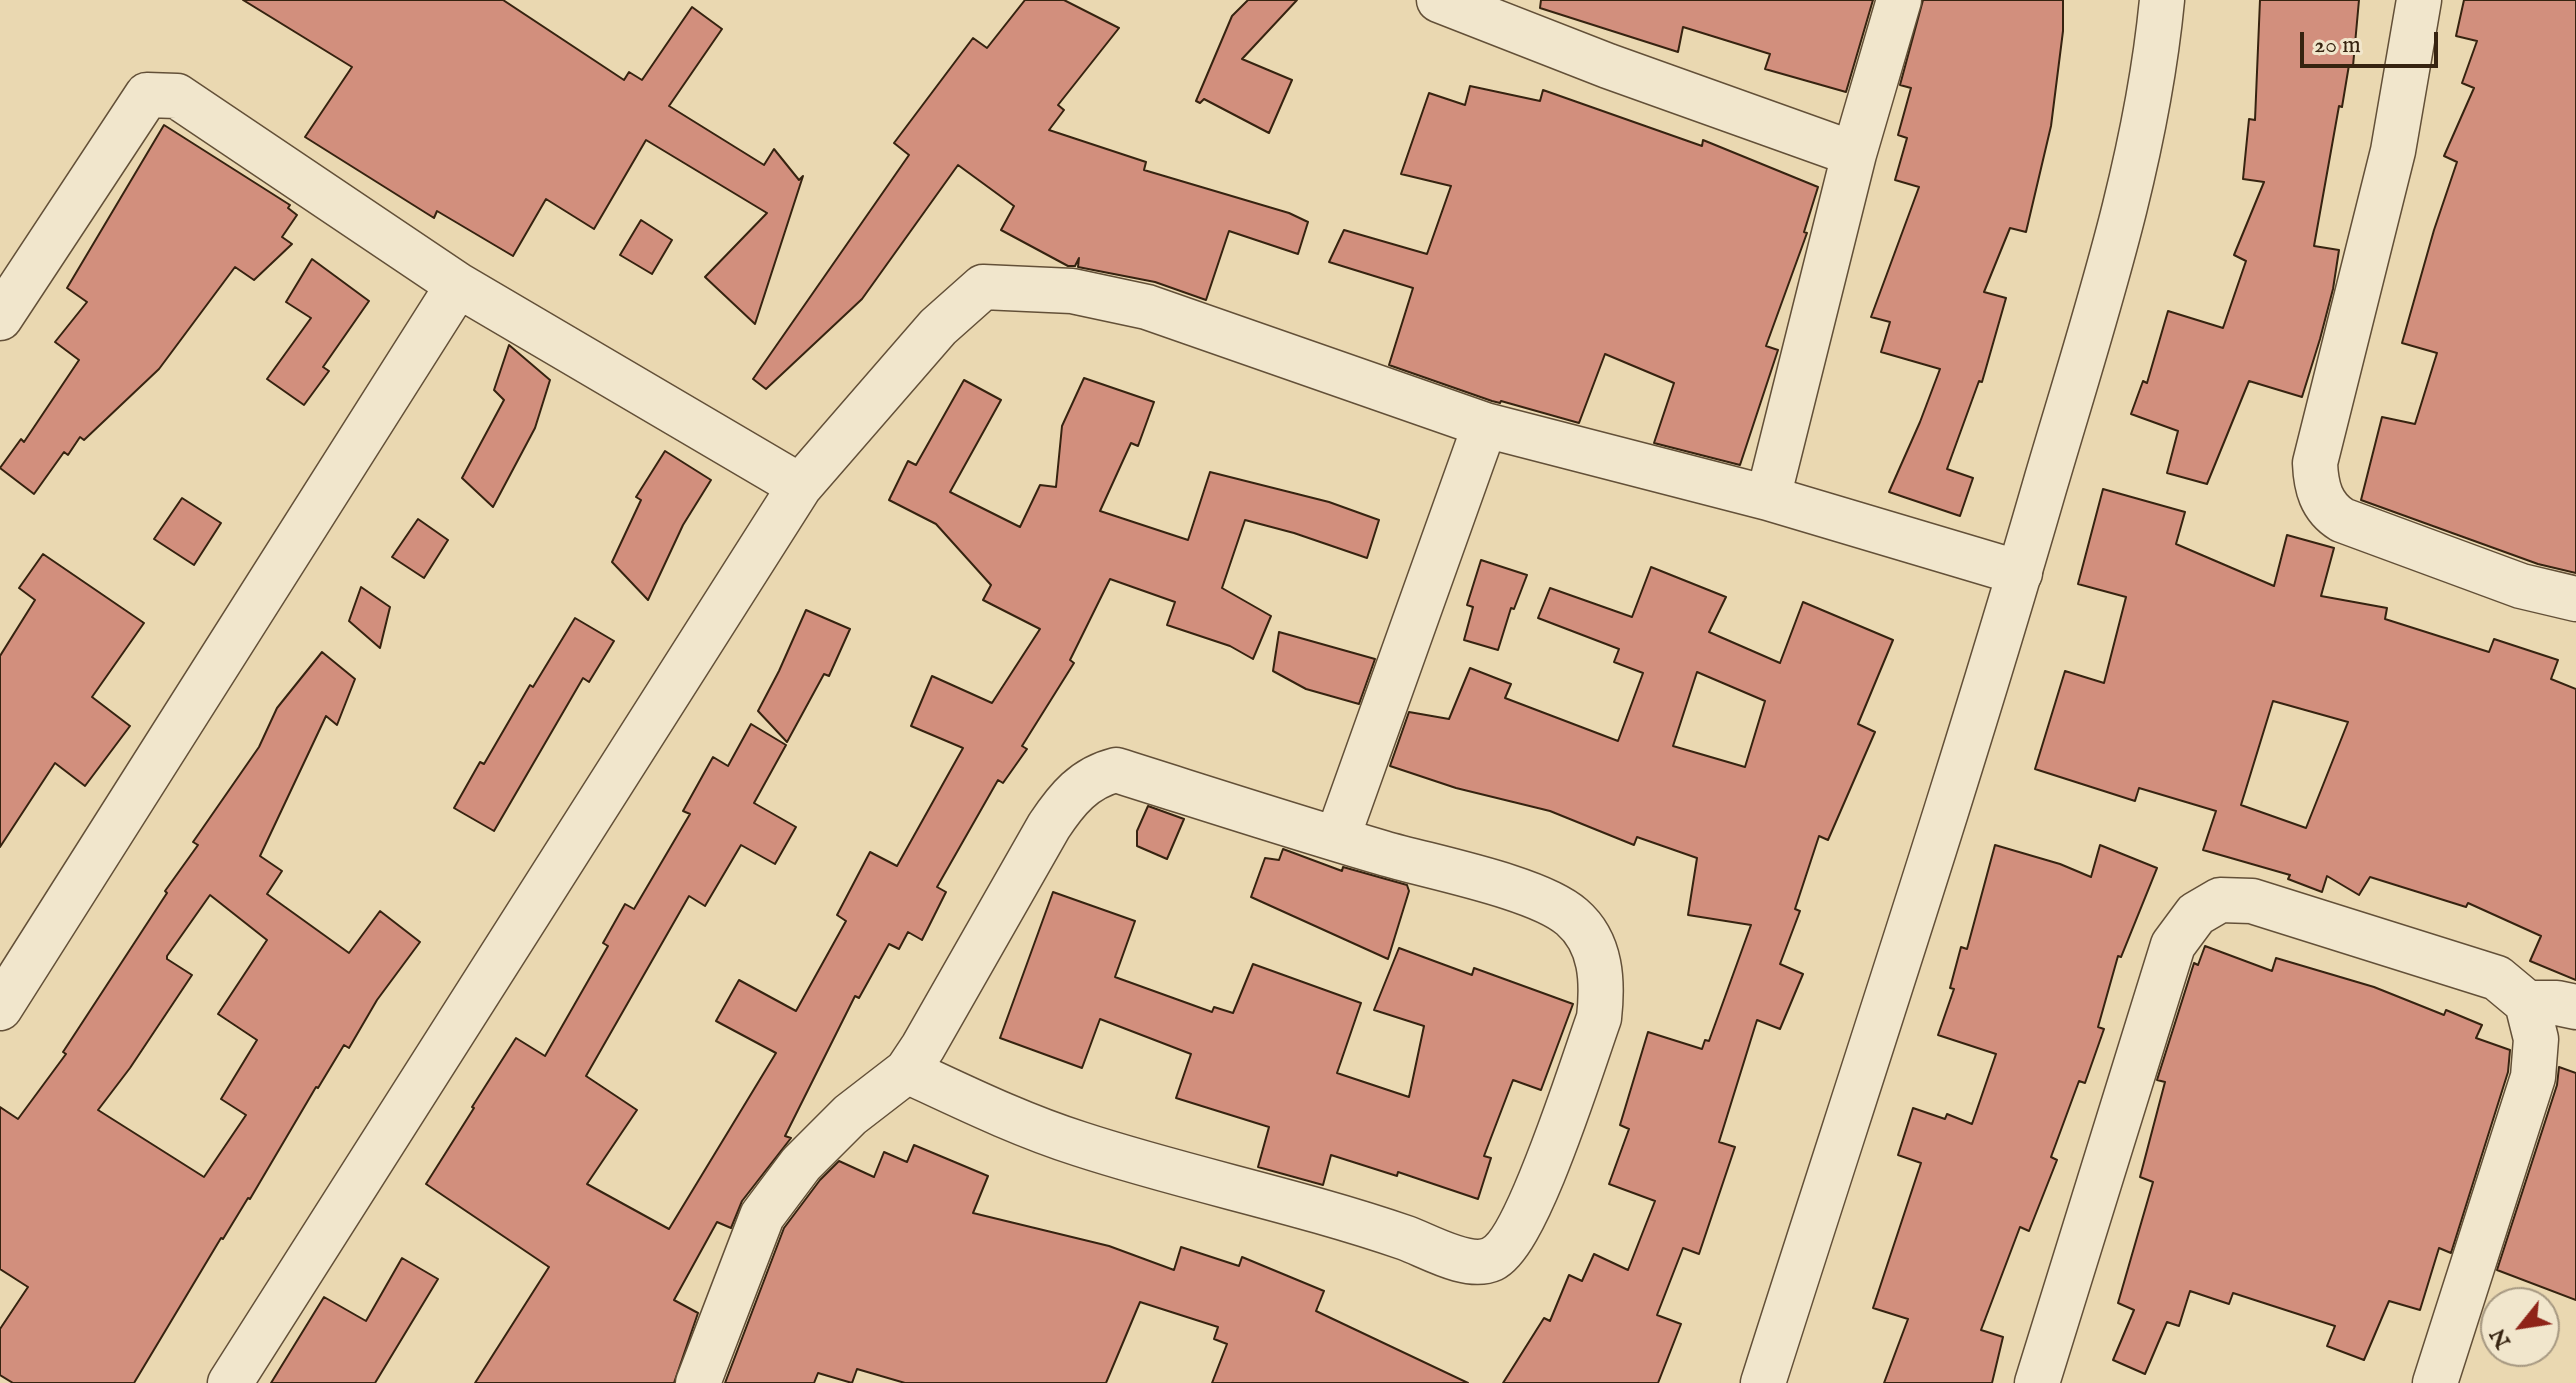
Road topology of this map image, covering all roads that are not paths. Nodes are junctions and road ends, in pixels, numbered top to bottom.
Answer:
1 (1439, 0) edge
2 (1899, 0) edge
3 (2162, 0) edge
4 (2419, 0) edge
5 (1854, 154) junction
6 (458, 285) junction
7 (0, 318) edge
8 (1485, 425) junction
9 (800, 486) junction
10 (1768, 498) junction
11 (2020, 573) junction
12 (2576, 599) edge
13 (1337, 839) junction
14 (2527, 1003) junction
15 (2576, 1007) edge
16 (0, 1008) edge
17 (907, 1071) junction
18 (230, 1383) edge
19 (698, 1383) edge
20 (1763, 1383) edge
21 (2037, 1383) edge
22 (2435, 1383) edge

1 - 5 street
2 - 5 street
3 - 11 street
4 - 12 street
5 - 10 street
6 - 7 street
6 - 9 street
6 - 16 street
8 - 9 street
8 - 10 street
8 - 13 street
9 - 18 street
10 - 11 street
11 - 20 street
13 - 17 street
13 - 17 street
14 - 15 street
14 - 21 street
14 - 22 street
17 - 19 street

